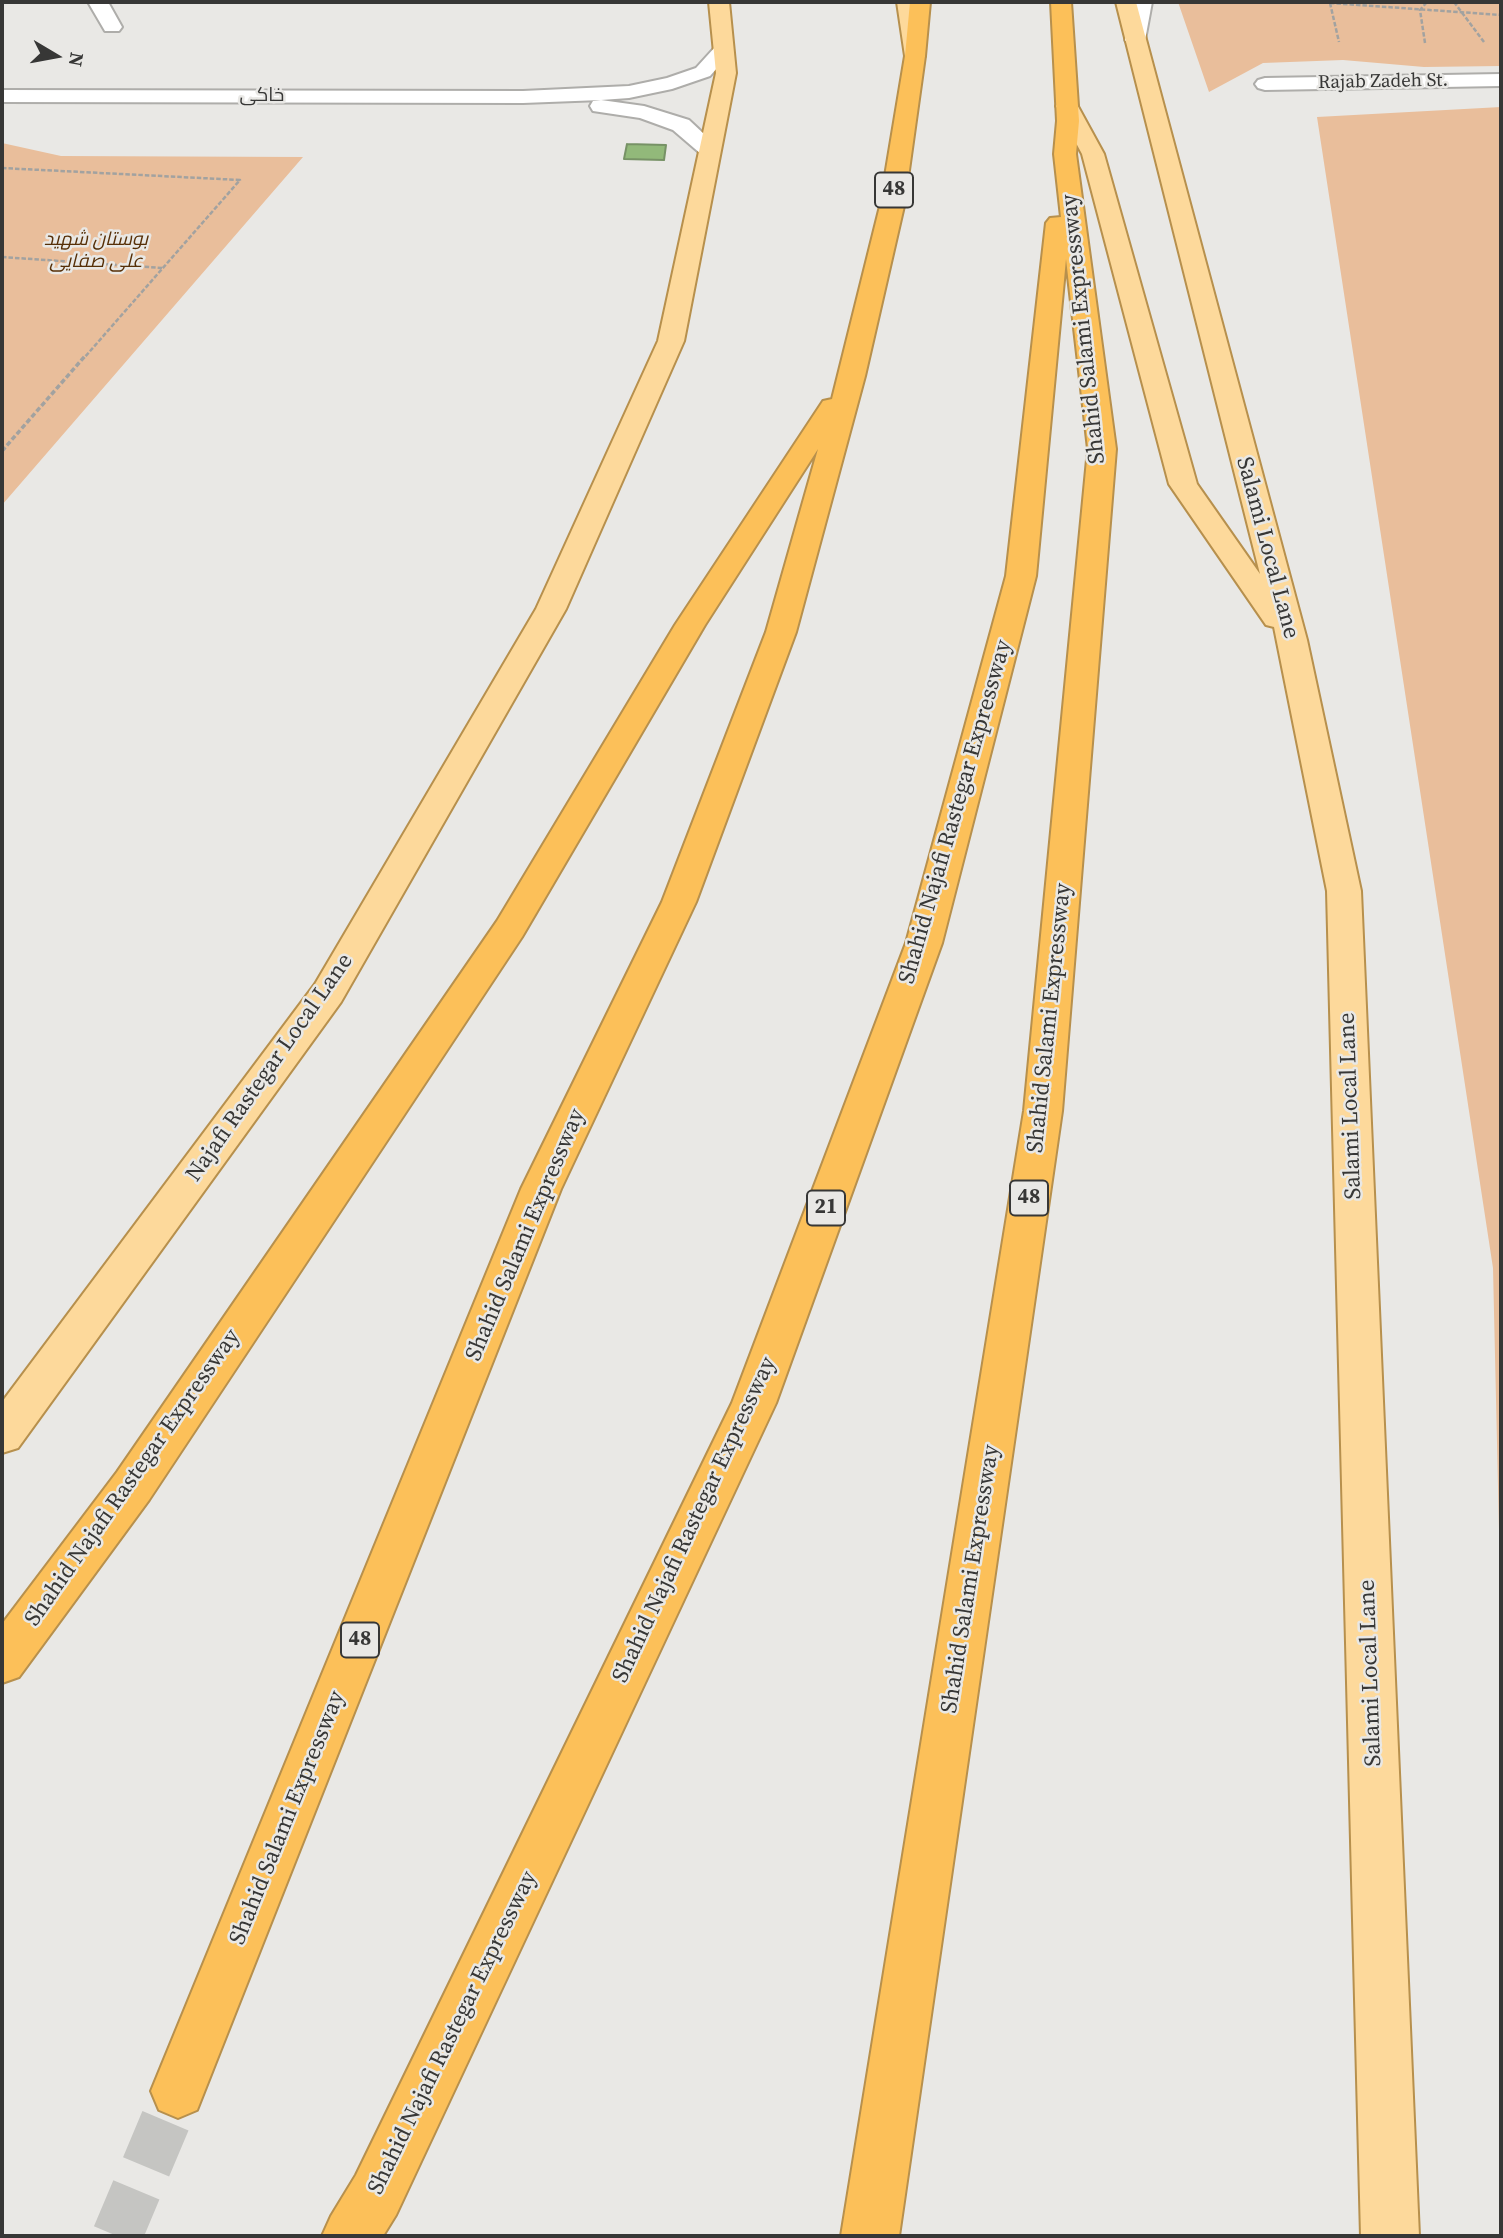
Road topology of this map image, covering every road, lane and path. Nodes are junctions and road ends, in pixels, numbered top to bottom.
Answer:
1 (98, 2) edge
2 (719, 2) edge
3 (907, 2) edge
4 (920, 2) edge
5 (1061, 2) edge
6 (1126, 2) edge
7 (1142, 2) edge
8 (1331, 2) edge
9 (1386, 2) edge
10 (1427, 2) edge
11 (1454, 2) edge
12 (1385, 7) junction
13 (1420, 10) junction
14 (1463, 14) junction
15 (1501, 15) edge
16 (111, 27) dead end
17 (1135, 40) junction
18 (1486, 45) dead end
19 (1340, 49) dead end
20 (723, 50) junction
21 (1432, 50) dead end
22 (915, 56) junction
23 (1501, 80) edge
24 (1265, 85) dead end
25 (2, 96) edge
26 (523, 97) junction
27 (1067, 106) junction
28 (709, 149) junction
29 (1065, 154) junction
30 (2, 168) edge
31 (2, 257) edge
32 (163, 268) junction
33 (852, 376) junction
34 (2, 451) edge
35 (1292, 640) junction
36 (2, 1435) edge
37 (2, 1661) edge
38 (178, 2091) tunnel mouth
39 (364, 2216) edge
40 (870, 2236) edge
41 (1390, 2236) edge

1 - 16 street
2 - 20 main road, Najafi Rastegar Local Lane
3 - 22 main road
4 - 22 highway, Shahid Salami Expressway / 48
5 - 27 highway, Shahid Salami Expressway / 48
6 - 17 main road, Salami Local Lane
7 - 17 street
8 - 12 path
8 - 19 path
9 - 12 path
10 - 13 path
11 - 14 path
12 - 13 path
13 - 14 path
13 - 21 path
14 - 15 path
14 - 18 path
17 - 35 main road, Salami Local Lane
20 - 26 street
20 - 28 main road, Najafi Rastegar Local Lane
22 - 33 highway, Shahid Salami Expressway / 48
23 - 24 street, Rajab Zadeh St.
25 - 26 street, خاکی
26 - 28 street
27 - 29 highway, Shahid Salami Expressway / 48
27 - 35 main road
28 - 36 main road, Najafi Rastegar Local Lane
29 - 39 highway, Shahid Najafi Rastegar Expressway / 21
29 - 40 highway, Shahid Salami Expressway / 48
30 - 32 path
31 - 32 path
32 - 34 path
33 - 37 highway, Shahid Najafi Rastegar Expressway
33 - 38 highway, Shahid Salami Expressway / 48
35 - 41 main road, Salami Local Lane

